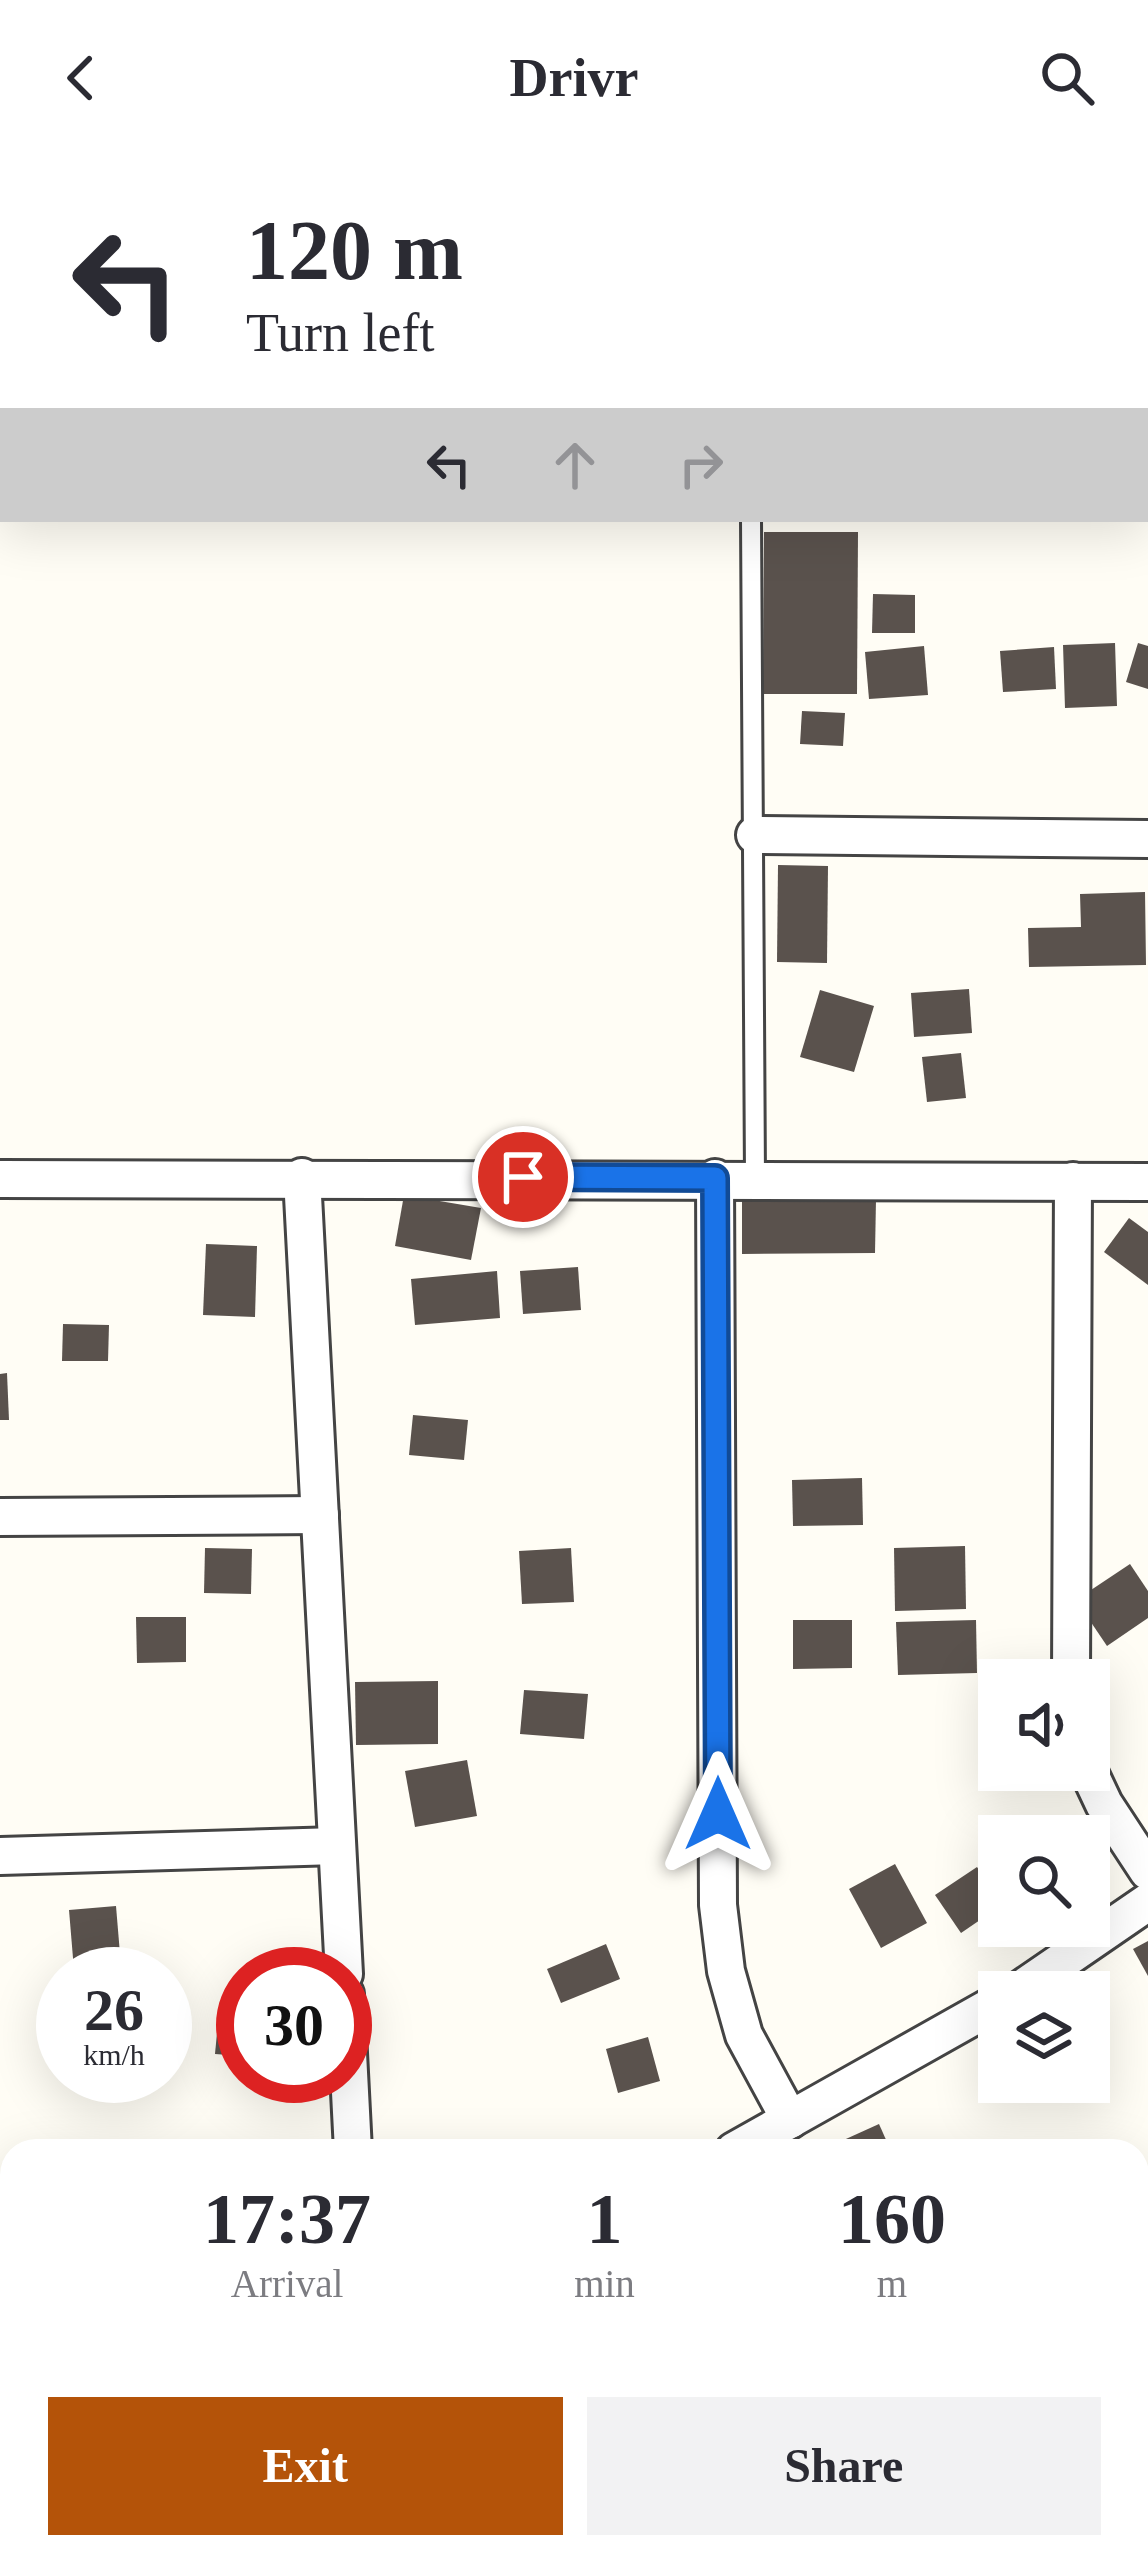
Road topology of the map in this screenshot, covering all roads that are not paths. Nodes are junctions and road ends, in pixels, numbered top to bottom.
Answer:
1 (751, 522) edge
2 (755, 835) junction
3 (1148, 838) edge
4 (0, 1178) edge
5 (302, 1178) junction
6 (715, 1178) junction
7 (755, 1178) junction
8 (1073, 1181) junction
9 (1148, 1181) edge
10 (320, 1515) junction
11 (0, 1517) edge
12 (1071, 1659) edge
13 (1098, 1791) edge
14 (337, 1846) junction
15 (0, 1856) edge
16 (1148, 1871) edge
17 (1148, 1902) edge
18 (343, 1947) edge
19 (1048, 1971) edge
20 (978, 2014) edge
21 (351, 2103) edge
22 (790, 2120) junction
23 (352, 2139) edge
24 (756, 2139) edge

1 - 2 lane
2 - 3 street
2 - 7 lane
4 - 5 street
5 - 6 street
5 - 10 street
6 - 7 street
6 - 22 street
7 - 8 street
8 - 9 street
8 - 12 street
10 - 11 street
10 - 14 street
13 - 16 street
14 - 15 street
14 - 18 street
17 - 19 street
20 - 22 street
21 - 23 street
22 - 24 street

